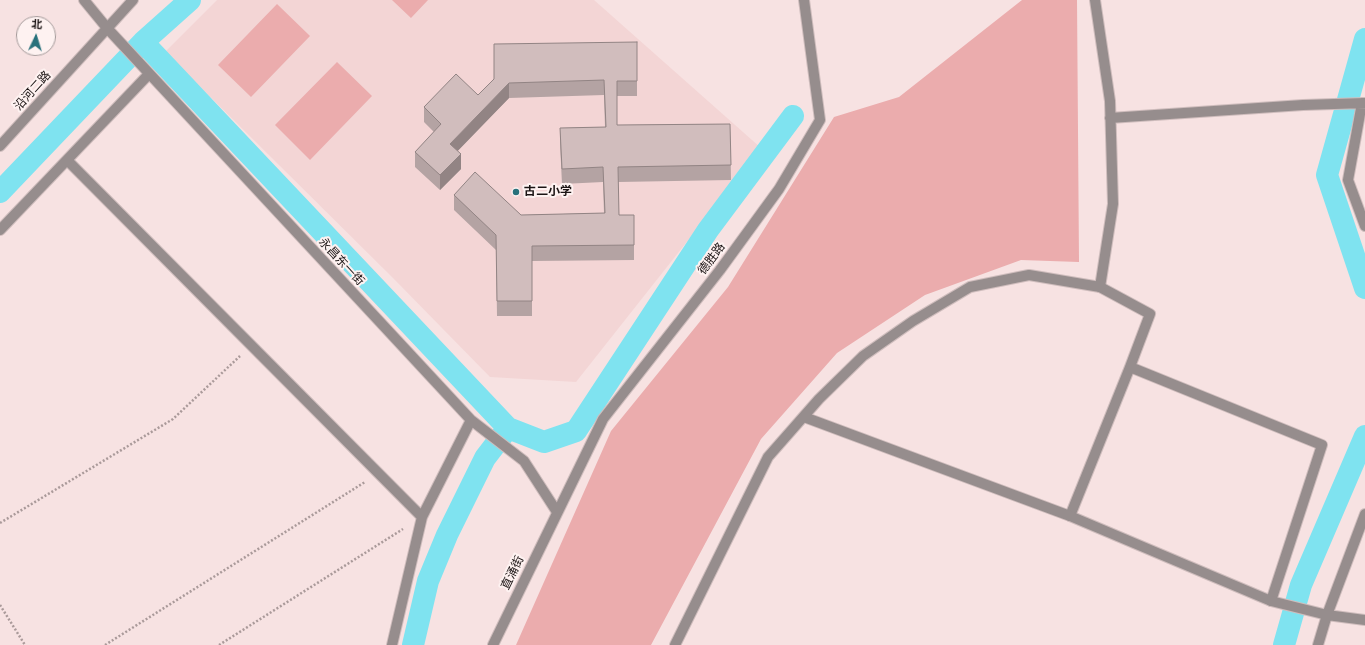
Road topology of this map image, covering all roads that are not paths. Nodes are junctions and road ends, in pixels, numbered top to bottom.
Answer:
1 (84, 0) edge
2 (133, 0) edge
3 (804, 0) edge
4 (1095, 0) edge
5 (106, 28) junction
6 (149, 74) junction
7 (1364, 103) edge
8 (1110, 118) junction
9 (0, 146) edge
10 (67, 160) junction
11 (1365, 226) edge
12 (0, 230) edge
13 (1100, 287) junction
14 (1130, 367) junction
15 (804, 417) junction
16 (471, 420) junction
17 (557, 512) junction
18 (1365, 514) edge
19 (1070, 516) junction
20 (422, 517) junction
21 (1271, 601) junction
22 (1327, 615) junction
23 (1365, 620) edge
24 (392, 645) edge
25 (493, 645) edge
26 (676, 645) edge
27 (1318, 645) edge

1 - 5 street, 永昌东一街
2 - 5 street, 沿河二路
3 - 17 street, 德胜路
4 - 8 street
5 - 6 street, 永昌东一街
5 - 9 street, 沿河二路
6 - 10 street
6 - 16 street, 永昌东一街
7 - 8 street
7 - 11 street
8 - 13 street
10 - 12 street
10 - 20 street
13 - 14 street
13 - 15 street
14 - 19 street
14 - 21 street
15 - 19 street
15 - 26 street
16 - 17 street, 永昌东一街
16 - 20 street
17 - 25 street, 直涌街
18 - 22 street
19 - 21 street
20 - 24 street
21 - 22 street
22 - 23 street
22 - 27 street

